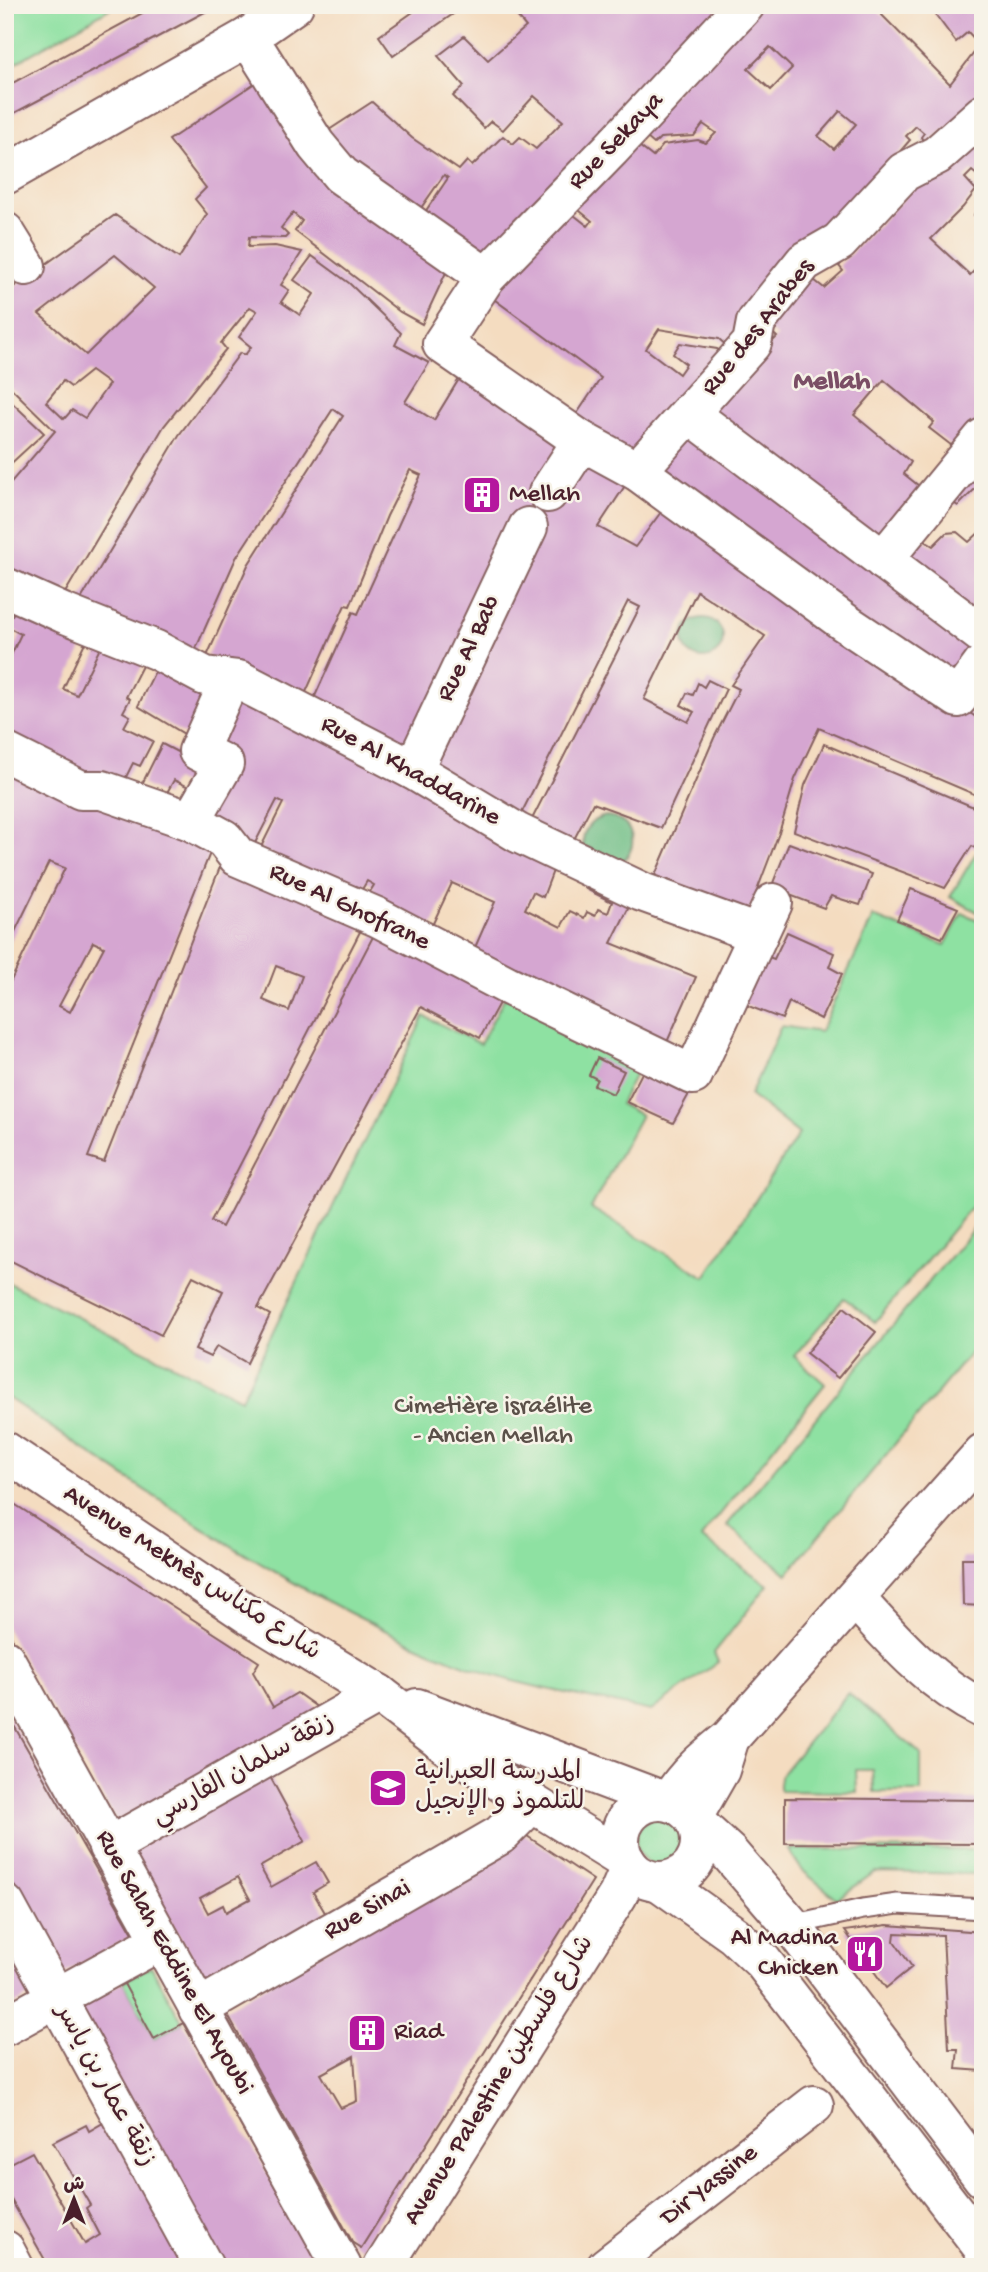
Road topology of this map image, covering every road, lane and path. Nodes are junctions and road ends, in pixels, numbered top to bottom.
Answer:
1 (294, 5) edge
2 (745, 5) edge
3 (248, 37) junction
4 (983, 114) edge
5 (5, 175) edge
6 (5, 233) edge
7 (26, 266) dead end
8 (486, 276) junction
9 (690, 414) junction
10 (983, 438) edge
11 (582, 441) junction
12 (637, 471) junction
13 (548, 493) dead end
14 (528, 527) dead end
15 (883, 560) junction
16 (5, 587) edge
17 (983, 635) edge
18 (983, 664) edge
19 (224, 678) junction
20 (5, 752) edge
21 (412, 770) junction
22 (191, 821) junction
23 (693, 1075) joint
24 (5, 1451) edge
25 (983, 1453) edge
26 (855, 1598) junction
27 (5, 1659) edge
28 (379, 1694) junction
29 (983, 1709) edge
30 (532, 1803) junction
31 (680, 1810) junction
32 (108, 1847) junction
33 (636, 1877) junction
34 (5, 1904) edge
35 (983, 1909) edge
36 (791, 1925) junction
37 (160, 1941) junction
38 (55, 1998) junction
39 (198, 2009) junction
40 (5, 2026) edge
41 (814, 2105) dead end
42 (983, 2178) edge
43 (983, 2248) edge
44 (5, 2250) edge
45 (14, 2267) edge
46 (204, 2267) edge
47 (342, 2267) edge
48 (383, 2267) edge
49 (606, 2267) edge

1 - 3 street
2 - 8 street, Rue Sekaya
3 - 5 street
3 - 8 street
4 - 9 street, Rue des Arabes
6 - 7 street
8 - 11 street, Rue Sekaya
9 - 12 street, Rue des Arabes
9 - 15 street
10 - 15 street
11 - 12 street
11 - 13 street
12 - 18 street
14 - 21 street, Rue Al Bab
15 - 17 street
16 - 19 street, Rue Al Khaddarine
19 - 21 street, Rue Al Khaddarine
19 - 22 street
20 - 22 street, Rue Al Ghofrane
21 - 23 street, Rue Al Khaddarine
22 - 23 street, Rue Al Ghofrane
24 - 28 street, Avenue Meknès شارع مكناس
25 - 26 street
26 - 29 street
26 - 31 street
27 - 32 street, Rue Salah Eddine El Ayoubi
28 - 30 street, Avenue Meknès شارع مكناس
28 - 31 street, Avenue Meknès شارع مكناس
28 - 32 street, زنقة سلمان الفارسي
30 - 33 street, Avenue Meknès شارع مكناس
30 - 39 street, Rue Sinai
31 - 33 street
31 - 33 street
31 - 36 street, Avenue Meknès شارع مكناس
32 - 37 street, Rue Salah Eddine El Ayoubi
33 - 43 street, Avenue Meknès شارع مكناس
33 - 48 street, Avenue Palestine شارع فلسطين
34 - 38 street, زنقة عمار بن ياسر
35 - 36 lane
36 - 42 street, Avenue Meknès شارع مكناس
37 - 38 street
37 - 39 street, Rue Salah Eddine El Ayoubi
38 - 40 street
38 - 46 street, زنقة عمار بن ياسر
39 - 47 street, Rue Salah Eddine El Ayoubi
41 - 49 street, Dir Yassine
44 - 45 street

